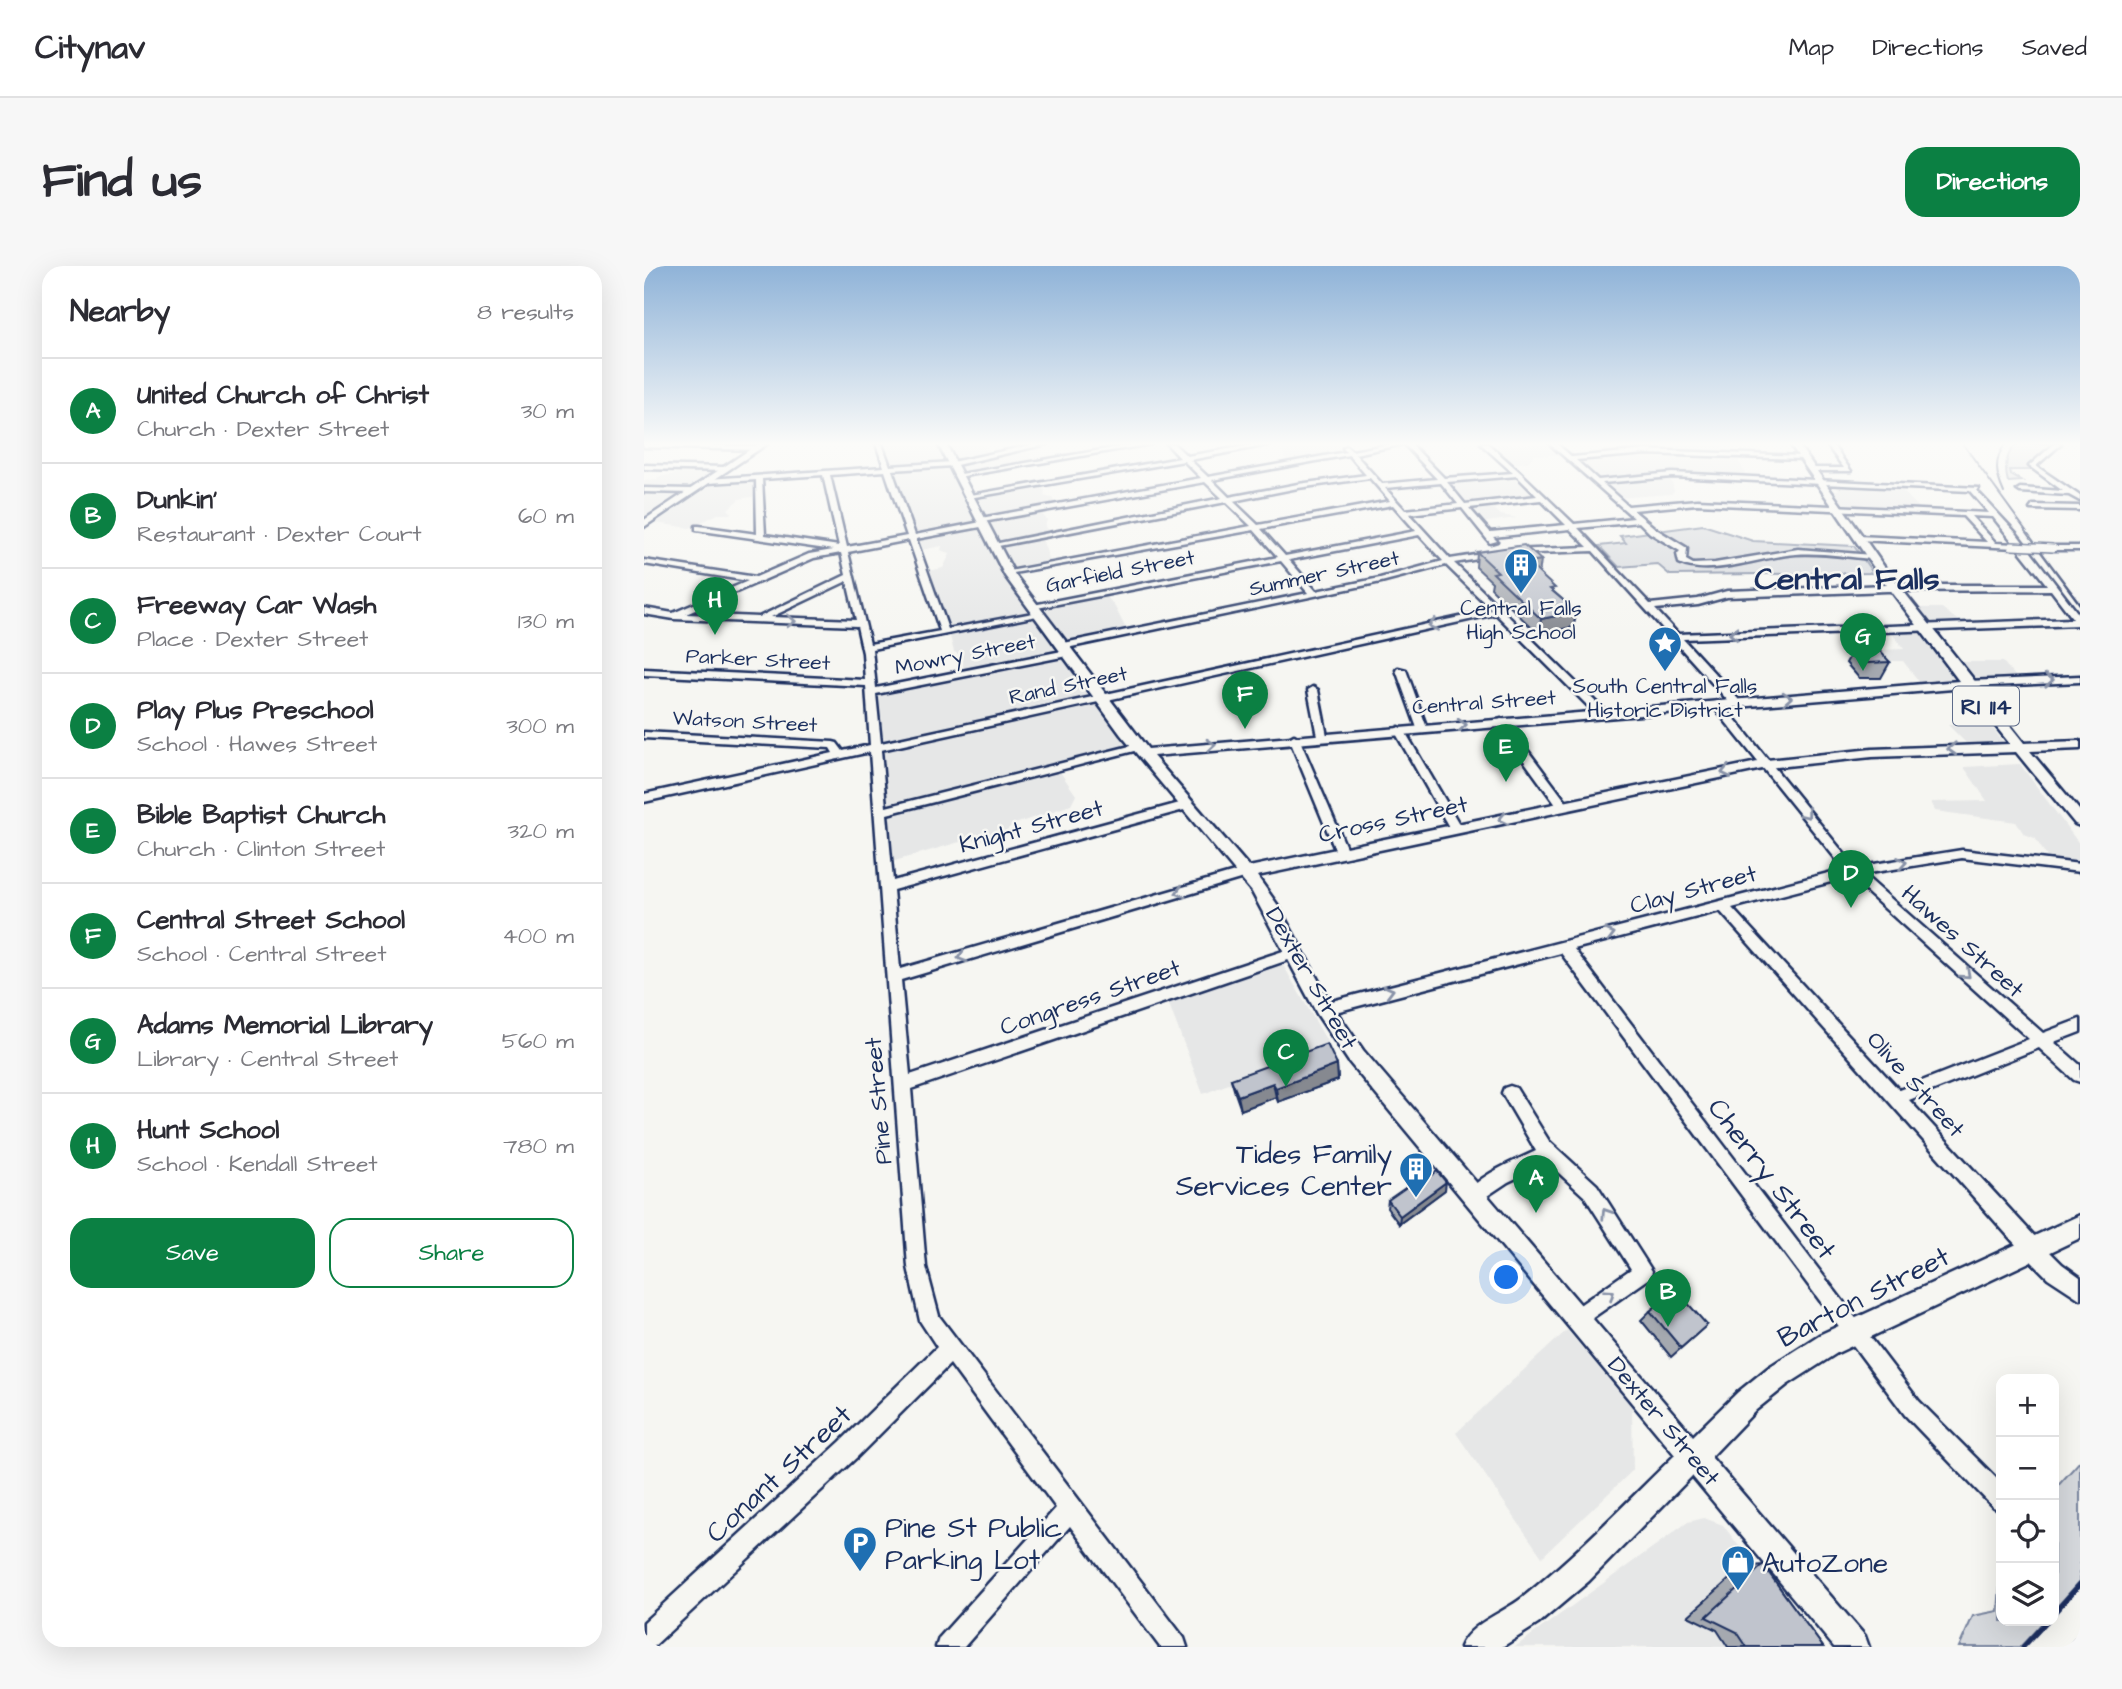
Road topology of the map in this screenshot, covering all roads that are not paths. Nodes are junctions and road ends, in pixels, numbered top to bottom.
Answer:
1 (667, 508) edge
2 (760, 508) edge
3 (833, 508) edge
4 (901, 508) edge
5 (975, 508) edge
6 (1051, 508) edge
7 (1181, 508) edge
8 (1238, 508) edge
9 (1360, 508) edge
10 (1401, 508) edge
11 (1440, 508) edge
12 (1466, 508) edge
13 (1554, 508) edge
14 (1626, 508) edge
15 (1839, 508) edge
16 (1848, 508) edge
17 (1988, 508) edge
18 (1404, 512) junction
19 (1965, 514) junction
20 (1993, 515) junction
21 (1640, 520) junction
22 (982, 522) junction
23 (644, 524) edge
24 (1571, 526) junction
25 (1256, 527) junction
26 (699, 528) dead end
27 (1422, 532) junction
28 (1487, 535) junction
29 (761, 536) junction
30 (911, 537) junction
31 (1858, 538) junction
32 (993, 545) junction
33 (1994, 545) junction
34 (2080, 548) edge
35 (842, 549) junction
36 (1595, 549) junction
37 (1503, 553) junction
38 (1872, 557) junction
39 (1284, 558) junction
40 (644, 562) edge
41 (1448, 562) junction
42 (1007, 572) junction
43 (849, 577) junction
44 (758, 580) junction
45 (2052, 587) junction
46 (1895, 588) junction
47 (1314, 594) junction
48 (1648, 607) junction
49 (644, 611) edge
50 (1035, 611) junction
51 (1500, 611) junction
52 (674, 616) junction
53 (758, 620) junction
54 (2080, 622) edge
55 (859, 623) junction
56 (1925, 627) junction
57 (944, 632) junction
58 (1675, 637) junction
59 (867, 647) junction
60 (1064, 649) junction
61 (1401, 670) dead end
62 (644, 672) edge
63 (2080, 679) edge
64 (1968, 684) junction
65 (870, 687) junction
66 (1313, 690) dead end
67 (1100, 698) junction
68 (1735, 702) junction
69 (1717, 704) junction
70 (1602, 714) junction
71 (1501, 722) junction
72 (1422, 728) junction
73 (1399, 730) junction
74 (644, 735) edge
75 (1322, 736) junction
76 (1294, 738) junction
77 (2080, 745) edge
78 (874, 746) junction
79 (2020, 747) junction
80 (1141, 750) junction
81 (839, 754) junction
82 (1767, 764) junction
83 (644, 798) edge
84 (2065, 803) junction
85 (2080, 803) edge
86 (1187, 805) junction
87 (1563, 806) junction
88 (880, 812) junction
89 (2080, 821) edge
90 (1456, 829) junction
91 (1342, 852) junction
92 (2080, 868) edge
93 (1852, 872) junction
94 (1245, 873) junction
95 (886, 887) junction
96 (1721, 905) junction
97 (1564, 946) junction
98 (1294, 952) junction
99 (893, 978) junction
100 (1324, 1010) junction
101 (2080, 1025) edge
102 (2041, 1041) junction
103 (2080, 1075) edge
104 (901, 1085) junction
105 (1510, 1093) dead end
106 (1896, 1098) junction
107 (1548, 1154) junction
108 (1475, 1196) junction
109 (2080, 1226) edge
110 (2032, 1248) junction
111 (2080, 1289) edge
112 (1578, 1318) junction
113 (1853, 1332) junction
114 (951, 1349) junction
115 (1693, 1455) junction
116 (1996, 1494) edge
117 (1071, 1508) junction
118 (644, 1638) edge
119 (648, 1647) edge
120 (948, 1647) edge
121 (1175, 1647) edge
122 (1475, 1647) edge
123 (1854, 1647) edge

1 - 23 main road
2 - 29 street
3 - 35 street, Pine Street
4 - 30 street
5 - 22 main road, Dexter Street
6 - 22 street
7 - 32 street
8 - 25 street
9 - 25 street
10 - 18 street
11 - 18 street
12 - 28 street
13 - 24 street
14 - 21 street
15 - 31 main road, RI 114
16 - 19 street
17 - 20 street
18 - 27 street
19 - 20 street
19 - 33 street
20 - 45 street
21 - 24 street
21 - 38 street
22 - 30 street
22 - 32 main road, Dexter Street
24 - 28 street
24 - 36 street
25 - 39 street
25 - 42 street
26 - 29 street
27 - 39 street, Garfield Street
27 - 41 street
28 - 37 street
29 - 35 street
30 - 35 street
30 - 57 street
31 - 33 street
31 - 38 main road, RI 114
32 - 42 main road, Dexter Street
33 - 34 street, bridge
35 - 43 street, Pine Street
35 - 44 street
36 - 37 street, Summer Street
36 - 48 street
37 - 41 street, Summer Street
38 - 46 main road, RI 114
39 - 47 street
39 - 50 street, Garfield Street
40 - 44 street
41 - 47 street, Summer Street
41 - 51 street
42 - 50 main road, Dexter Street
43 - 53 street
43 - 55 street, Pine Street
44 - 52 street
45 - 46 street
45 - 54 street
46 - 48 street
46 - 56 main road, RI 114
47 - 60 street, Summer Street
48 - 58 street
49 - 52 street
50 - 57 street, Garfield Street
50 - 60 main road, Dexter Street
51 -> 67 street, Rand Street
51 - 70 street
52 - 53 street
53 -> 55 street
54 - 56 street
55 - 59 street, Pine Street
56 -> 58 street
56 - 64 main road, RI 114
57 - 59 street, Garfield Street
58 - 68 street
59 - 65 street, Pine Street
60 - 65 street, Mowry Street
60 - 67 main road, Dexter Street
61 - 72 street
62 - 65 street, Parker Street
64 -> 63 street, Central Street
68 -> 64 main road, Central Street
64 - 79 main road, RI 114
65 - 78 street, Pine Street
66 - 75 street
67 - 78 street, Rand Street
67 - 80 main road, Dexter Street
68 - 69 main road, Central Street
69 - 70 main road, Central Street
69 - 82 street, Hawes Street
70 - 71 main road, Central Street
72 -> 71 main road, Central Street
71 - 87 street
72 - 73 main road, Central Street
73 - 75 main road, Central Street
73 - 90 street
74 - 81 street, Watson Street
75 - 76 main road, Central Street
80 -> 76 main road, Central Street
76 - 91 street
77 - 79 main road, Cross Street
78 - 81 street, Rand Street
78 - 88 street, Pine Street
79 -> 82 main road, Cross Street
79 - 84 main road, RI 114
80 - 86 main road, Dexter Street
80 - 88 street, Central Street
81 - 83 street, Rand Street
82 -> 87 main road, Cross Street
82 -> 93 street, Hawes Street
84 - 85 street
84 - 89 main road, RI 114
86 - 94 main road, Dexter Street
86 - 95 street, Knight Street
87 -> 90 main road, Cross Street
88 - 95 street, Pine Street
90 - 91 main road, Cross Street
91 - 94 main road, Cross Street
93 -> 92 street, Clay Street
93 - 96 street, Clay Street
93 -> 102 street, Hawes Street
94 - 98 main road, Dexter Street
94 -> 99 street, Cross Street
95 - 99 street, Pine Street
97 -> 96 street, Clay Street
96 - 106 street, Olive Street
100 -> 97 street, Clay Street
97 - 113 street, Cherry Street
98 - 100 main road, Dexter Street
98 - 104 street, Congress Street
99 - 104 street, Pine Street
100 - 108 main road, Dexter Street
101 - 102 street
102 - 103 street, Hawes Street
102 - 106 street
104 - 114 street, Pine Street
105 - 107 street
106 - 110 street, Olive Street
107 - 108 street
112 -> 107 street
108 - 112 main road, Dexter Street
109 - 110 main road, Barton Street
110 - 111 street, Olive Street
110 - 113 main road, Barton Street
112 - 115 main road, Dexter Street
113 - 115 main road, Barton Street
113 - 116 street, Cherry Street
114 - 117 street, Pine Street
114 - 118 street, Conant Street
115 - 122 main road, Barton Street
115 - 123 main road, Dexter Street
117 - 120 street
117 - 121 street, Pine Street
118 - 119 street

